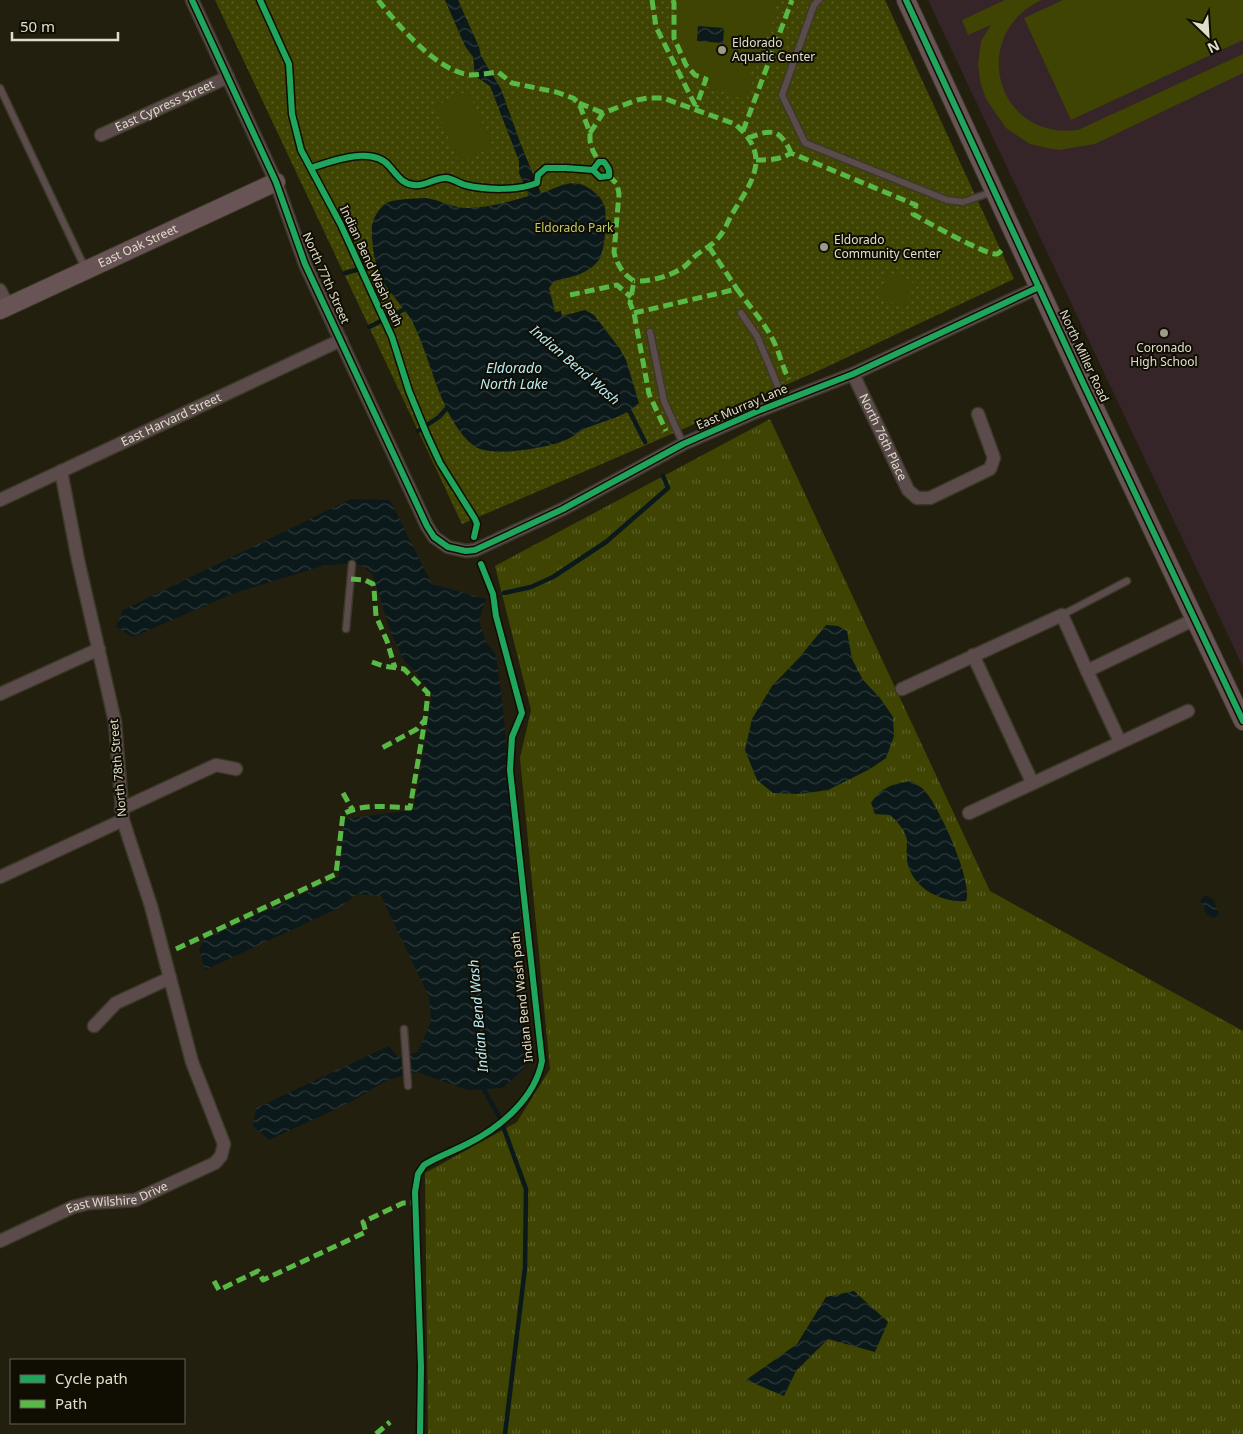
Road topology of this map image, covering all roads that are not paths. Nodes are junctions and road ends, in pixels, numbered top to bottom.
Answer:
1 (192, 0) edge
2 (819, 0) edge
3 (906, 0) edge
4 (228, 77) junction
5 (0, 88) edge
6 (102, 135) dead end
7 (276, 182) junction
8 (995, 191) junction
9 (86, 271) junction
10 (1039, 287) junction
11 (0, 290) edge
12 (4, 308) edge
13 (741, 314) dead end
14 (650, 332) dead end
15 (341, 340) junction
16 (852, 374) junction
17 (784, 400) junction
18 (978, 414) dead end
19 (683, 444) junction
20 (61, 471) junction
21 (0, 500) edge
22 (457, 550) joint
23 (352, 564) dead end
24 (1127, 582) dead end
25 (1062, 615) junction
26 (1195, 620) junction
27 (346, 629) dead end
28 (100, 649) junction
29 (974, 655) junction
30 (1087, 671) junction
31 (902, 689) dead end
32 (0, 694) edge
33 (1188, 711) dead end
34 (1243, 721) edge
35 (1120, 742) junction
36 (236, 769) dead end
37 (1032, 782) junction
38 (969, 813) dead end
39 (122, 814) junction
40 (0, 877) edge
41 (170, 978) junction
42 (94, 1026) dead end
43 (404, 1029) dead end
44 (408, 1086) dead end
45 (224, 1144) joint
46 (0, 1241) edge

1 - 4 street, North 77th Street
2 - 8 lane
3 - 8 street, North Miller Road
4 - 6 street, East Cypress Street
4 - 7 street, North 77th Street
5 - 9 lane
7 - 9 street, East Oak Street
7 - 15 street, North 77th Street
8 - 10 street, North Miller Road
9 - 12 street, East Oak Street
10 - 16 street, East Murray Lane
10 - 26 street, North Miller Road
11 - 12 street
13 - 17 lane
14 - 19 lane
15 - 20 street, East Harvard Street
15 - 22 street, North 77th Street
16 - 17 street, East Murray Lane
16 - 18 street, North 76th Place
17 - 19 street, East Murray Lane
19 - 22 street, East Murray Lane
20 - 21 street, East Harvard Street
20 - 28 street, North 78th Street
23 - 27 lane
24 - 25 lane
25 - 29 street
25 - 30 street
26 - 30 street
26 - 34 street, North Miller Road
28 - 32 street
28 - 39 street, North 78th Street
29 - 31 street
29 - 37 street
30 - 35 street
33 - 35 street
35 - 37 street
36 - 39 street
37 - 38 street
39 - 40 street
39 - 41 street, North 78th Street
41 - 42 street
41 - 45 street, North 78th Street
43 - 44 lane
45 - 46 street, East Wilshire Drive

